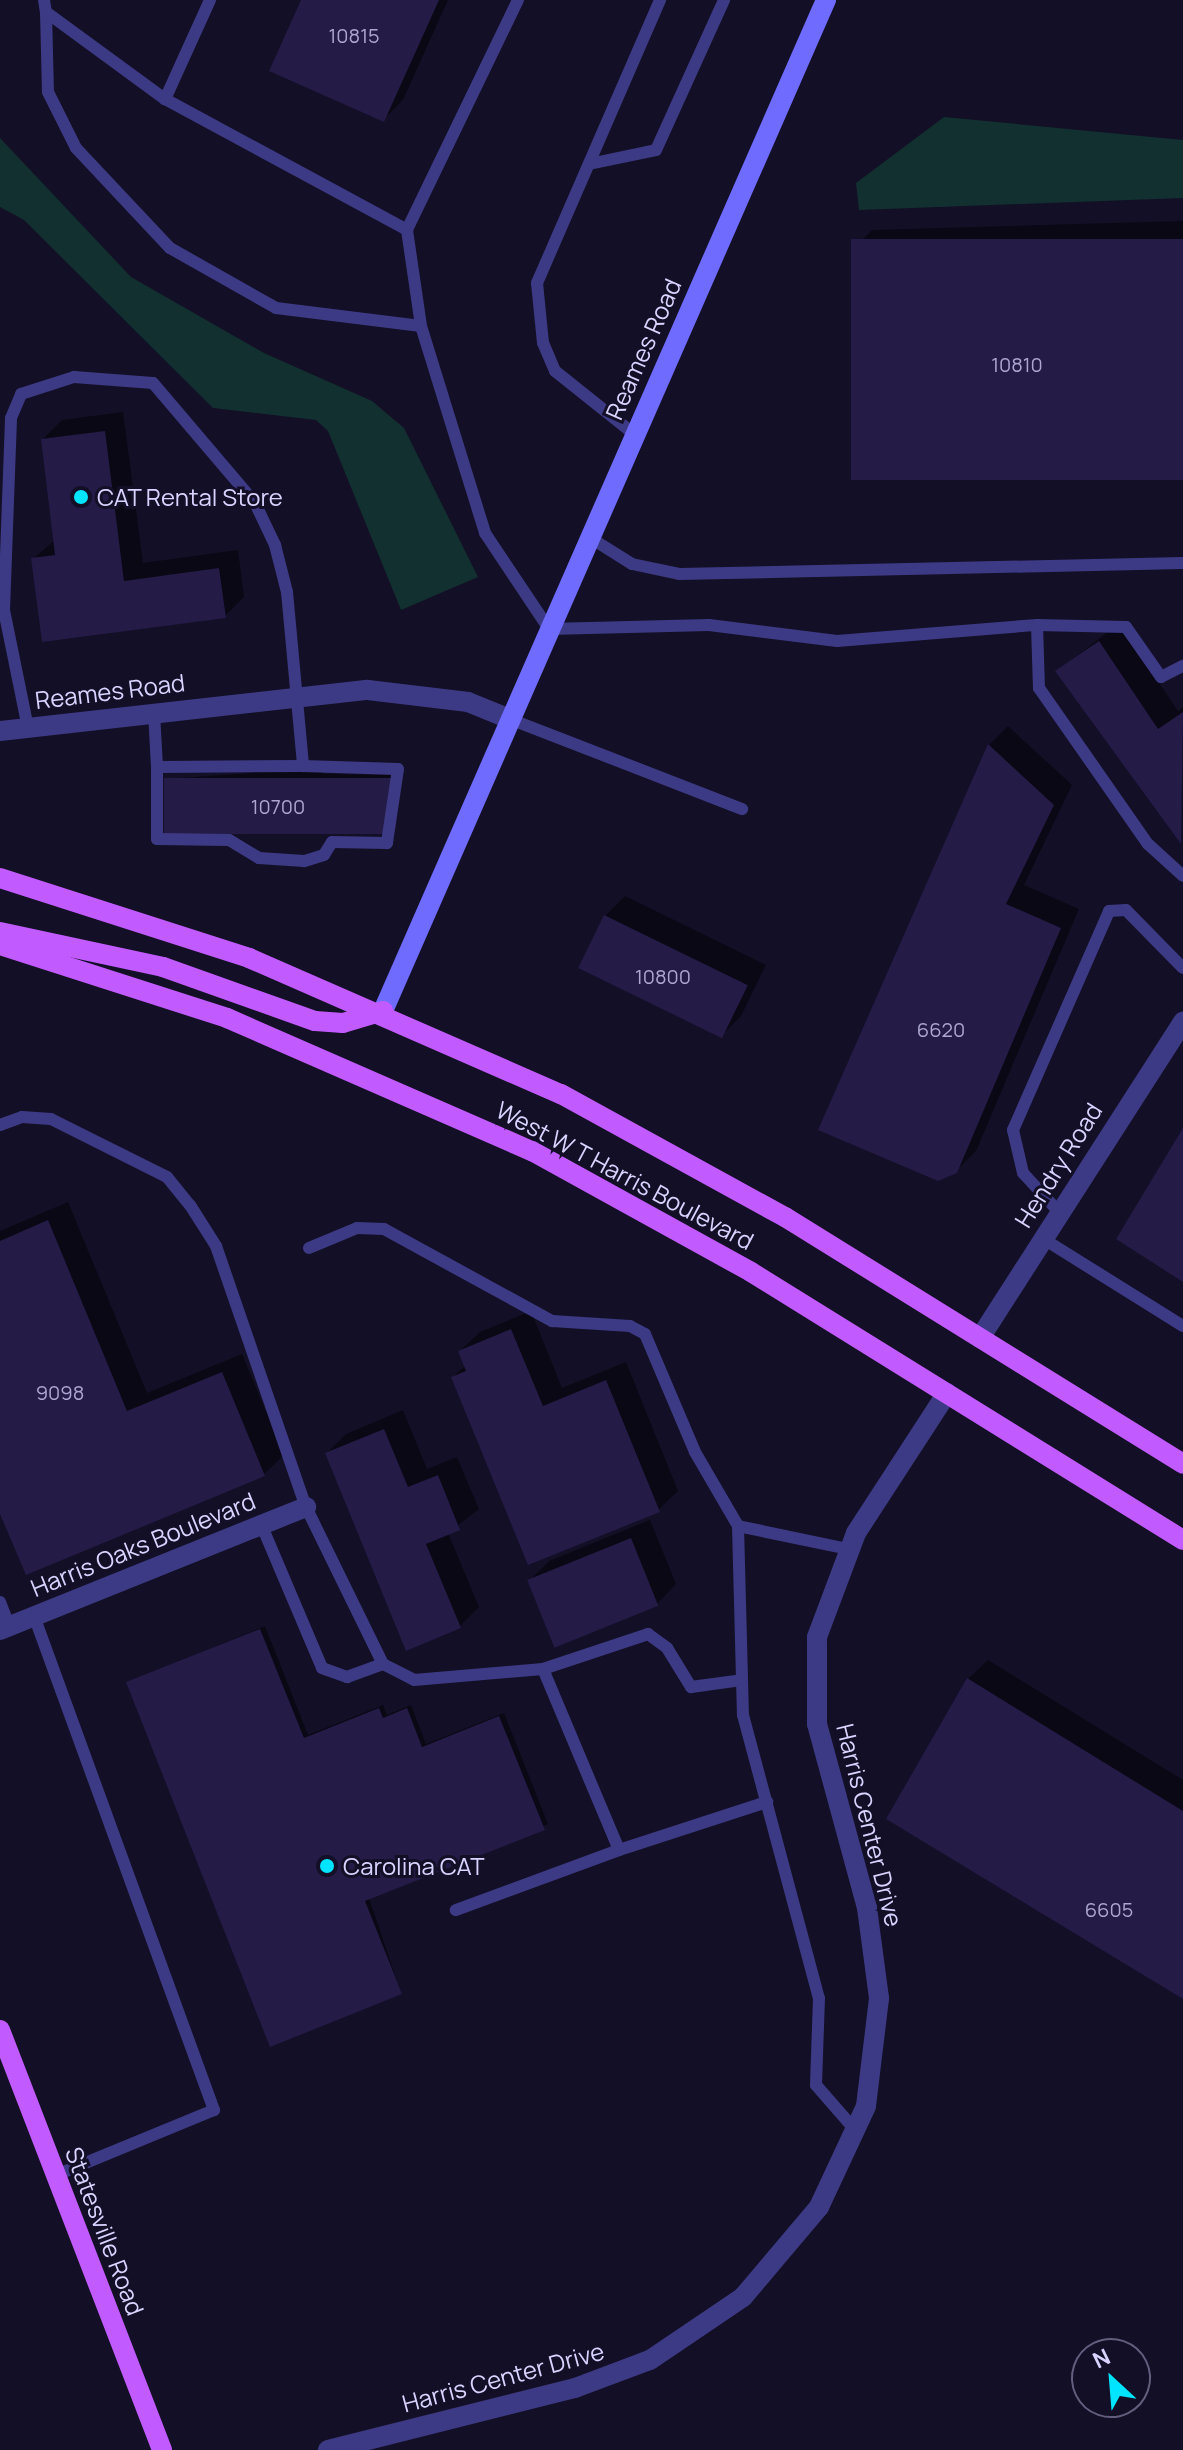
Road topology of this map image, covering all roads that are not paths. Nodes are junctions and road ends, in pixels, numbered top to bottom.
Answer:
1 (210, 0) edge
2 (518, 0) edge
3 (660, 0) edge
4 (724, 0) edge
5 (826, 0) edge
6 (45, 6) edge
7 (165, 99) junction
8 (594, 163) junction
9 (407, 230) junction
10 (421, 326) junction
11 (634, 434) junction
12 (589, 537) junction
13 (1183, 563) edge
14 (1037, 625) junction
15 (549, 629) junction
16 (1183, 666) edge
17 (296, 695) junction
18 (154, 712) junction
19 (510, 719) junction
20 (28, 728) junction
21 (0, 731) edge
22 (303, 766) junction
23 (157, 767) junction
24 (742, 809) dead end
25 (1183, 876) edge
26 (0, 878) edge
27 (0, 932) edge
28 (0, 945) edge
29 (1183, 968) edge
30 (383, 1011) junction
31 (1183, 1022) edge
32 (0, 1125) edge
33 (1059, 1212) junction
34 (1042, 1238) junction
35 (309, 1248) dead end
36 (1183, 1326) edge
37 (980, 1338) junction
38 (947, 1393) junction
39 (1183, 1464) edge
40 (306, 1507) junction
41 (261, 1524) junction
42 (738, 1526) junction
43 (1183, 1540) edge
44 (848, 1549) junction
45 (0, 1602) edge
46 (34, 1616) junction
47 (4, 1628) edge
48 (383, 1664) junction
49 (543, 1669) junction
50 (742, 1680) junction
51 (767, 1802) junction
52 (619, 1850) junction
53 (456, 1910) dead end
54 (0, 2030) edge
55 (856, 2131) junction
56 (56, 2175) junction
57 (162, 2450) edge
58 (328, 2450) edge

1 - 7 lane
2 - 9 lane
3 - 8 lane
4 - 8 lane
5 - 11 main road, Reames Road
6 - 7 lane
6 - 10 lane
7 - 9 lane
8 - 11 lane
9 - 10 lane
10 - 15 lane
11 - 12 main road, Reames Road
12 - 13 lane
12 - 15 main road, Reames Road
14 - 15 lane
14 - 16 lane
14 - 25 lane
15 - 19 main road, Reames Road
17 - 18 street, Reames Road
17 - 19 street, Reames Road
17 - 20 lane
17 - 22 lane
18 - 20 street, Reames Road
18 - 23 lane
19 - 24 lane
19 - 30 main road, Reames Road
20 - 21 street, Reames Road
22 - 23 lane
22 - 23 lane
26 - 30 main road, West W T Harris Boulevard
27 - 30 main road
28 - 38 main road, West W T Harris Boulevard
29 - 33 lane
30 - 37 main road, West W T Harris Boulevard
31 - 33 street, Hendry Road
32 - 40 lane
33 - 34 street, Hendry Road
34 - 36 lane
34 - 37 street, Hendry Road
35 - 42 lane
37 - 39 main road, West W T Harris Boulevard
38 - 43 main road, West W T Harris Boulevard
38 - 44 street, Harris Center Drive
40 - 41 street, Harris Oaks Boulevard
40 - 48 lane
41 - 46 street, Harris Oaks Boulevard
41 - 48 lane
42 - 44 lane
42 - 50 lane
44 - 55 street, Harris Center Drive
45 - 47 lane
46 - 47 street, Harris Oaks Boulevard
46 - 56 lane
48 - 49 lane
49 - 50 lane
49 - 52 lane
50 - 51 lane
51 - 52 lane
51 - 55 lane
52 - 53 lane
54 - 56 main road, Statesville Road
55 - 58 street, Harris Center Drive
56 - 57 main road, Statesville Road

